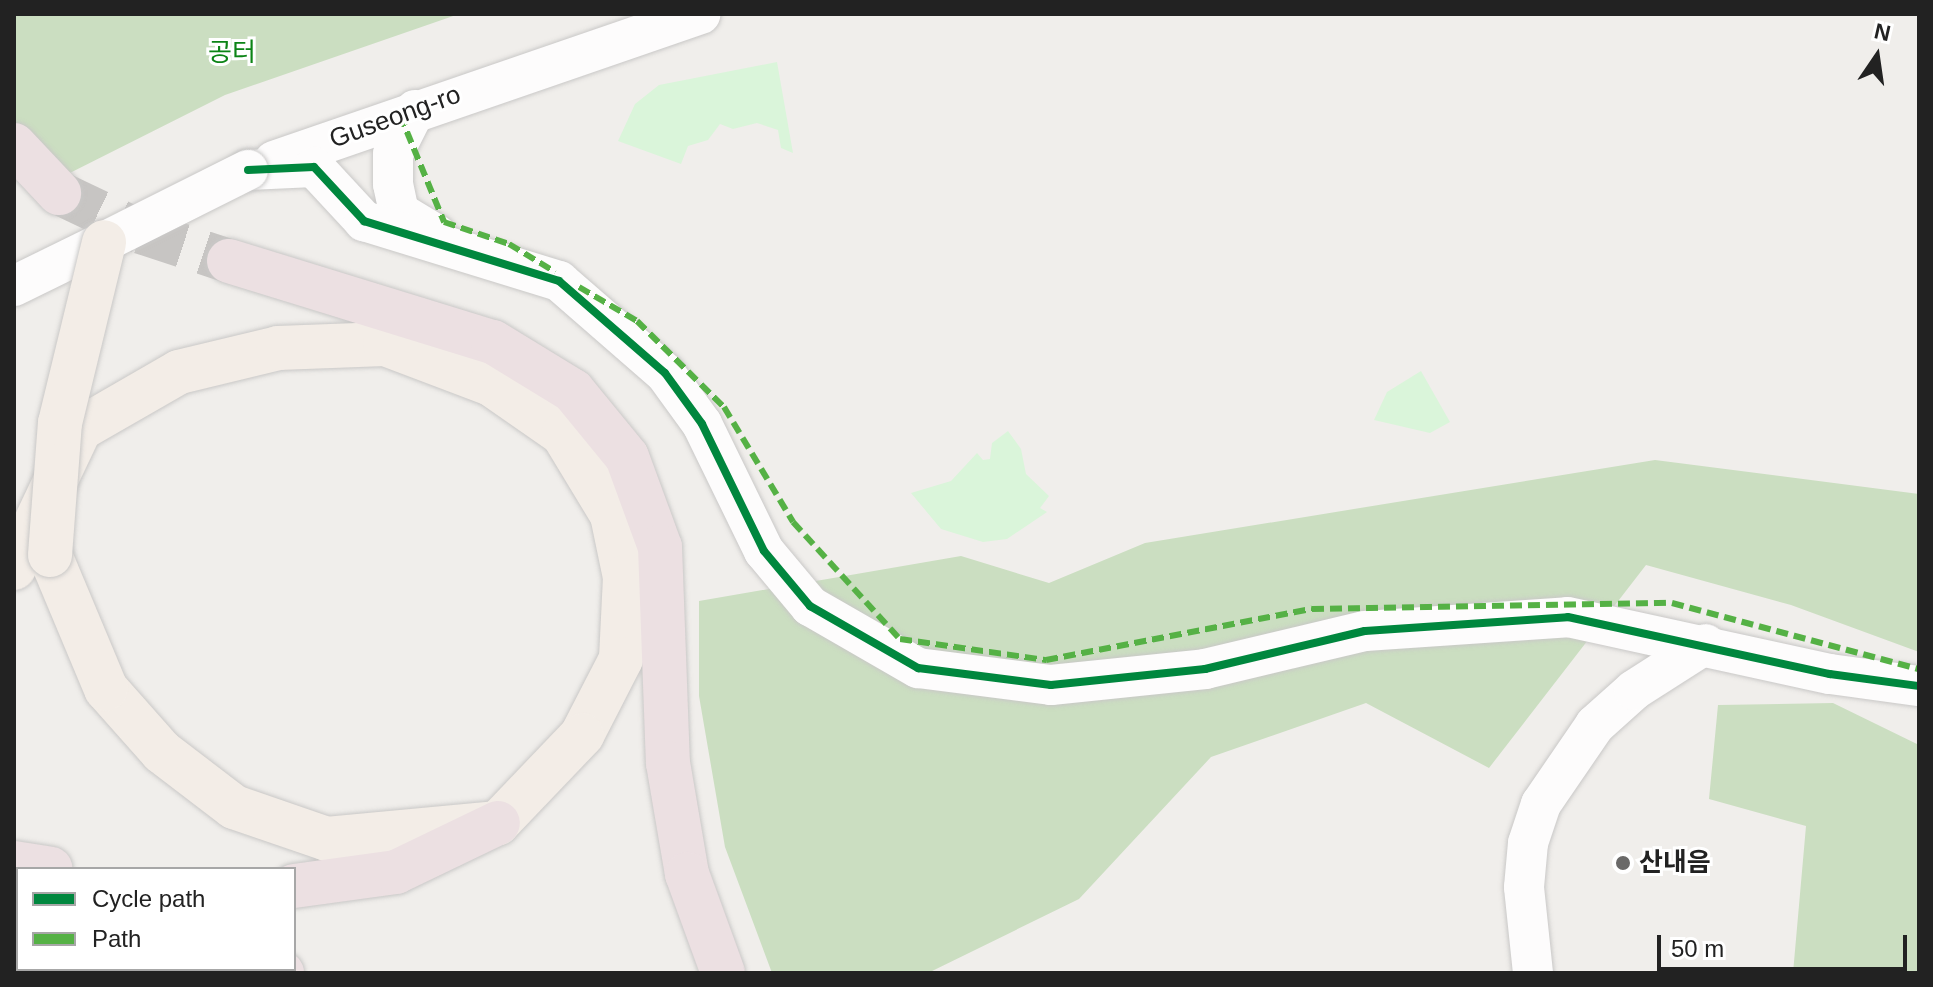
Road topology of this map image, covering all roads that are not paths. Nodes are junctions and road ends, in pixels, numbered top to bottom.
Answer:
1 (700, 14) edge
2 (658, 19) edge
3 (415, 110) junction
4 (14, 145) edge
5 (248, 170) junction
6 (59, 193) tunnel mouth
7 (104, 242) junction
8 (455, 246) junction
9 (229, 261) tunnel mouth
10 (14, 286) edge
11 (32, 561) edge
12 (1706, 644) junction
13 (1919, 686) edge
14 (498, 823) junction
15 (296, 886) edge
16 (723, 973) edge
17 (1533, 973) edge

1 - 2 street, Guseong-ro
2 - 3 street, Guseong-ro
3 - 5 street, Guseong-ro
3 - 8 street
4 - 6 highway
5 - 7 street, Guseong-ro, bridge
5 - 8 street
7 - 10 street, Guseong-ro
7 - 11 main road, bridge
8 - 12 street
9 - 16 highway
11 - 14 main road
11 - 14 main road
12 - 13 street
12 - 17 street
14 - 15 highway

